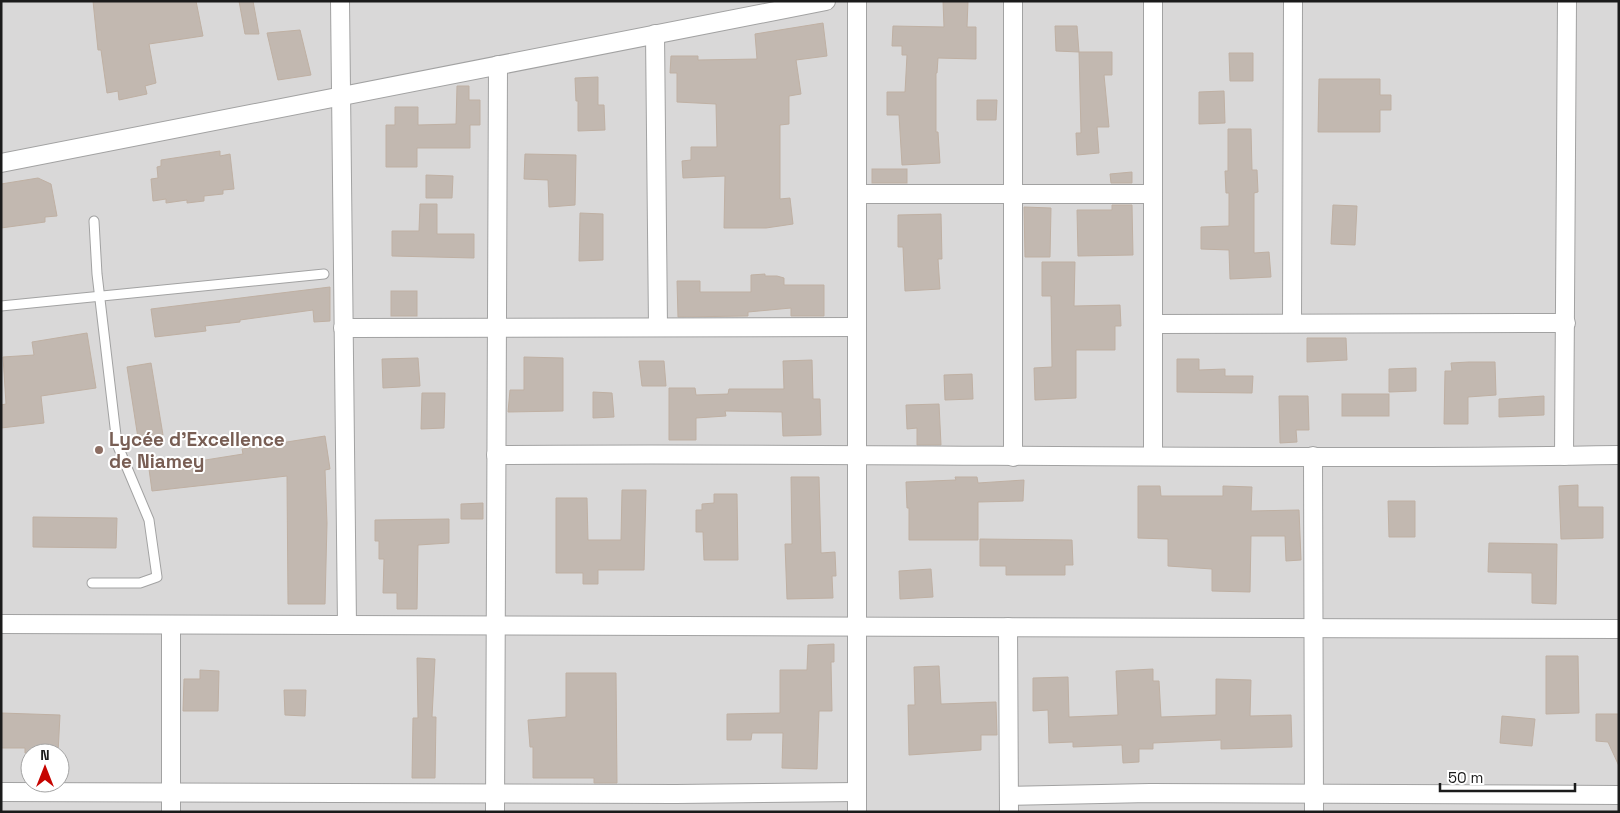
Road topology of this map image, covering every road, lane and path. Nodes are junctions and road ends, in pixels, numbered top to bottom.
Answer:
1 (340, 1) edge
2 (826, 1) edge
3 (857, 1) edge
4 (1013, 1) edge
5 (1153, 1) edge
6 (1293, 1) edge
7 (1567, 1) edge
8 (655, 34) junction
9 (498, 66) junction
10 (341, 96) junction
11 (1, 164) edge
12 (857, 194) junction
13 (1013, 194) junction
14 (1153, 194) junction
15 (94, 221) dead end
16 (324, 274) dead end
17 (100, 297) junction
18 (1, 306) edge
19 (1292, 322) junction
20 (1566, 323) junction
21 (1153, 324) junction
22 (496, 326) junction
23 (658, 327) junction
24 (857, 327) junction
25 (343, 328) junction
26 (496, 455) junction
27 (1619, 455) edge
28 (857, 456) junction
29 (1153, 456) junction
30 (1313, 456) junction
31 (1564, 456) junction
32 (1013, 457) junction
33 (92, 583) dead end
34 (1, 624) edge
35 (171, 624) junction
36 (347, 625) junction
37 (495, 626) junction
38 (857, 627) junction
39 (1008, 627) junction
40 (1314, 628) junction
41 (1619, 629) edge
42 (1, 792) edge
43 (857, 792) junction
44 (171, 793) junction
45 (495, 793) junction
46 (1619, 795) edge
47 (1314, 803) edge
48 (1009, 804) edge
49 (171, 812) edge
50 (494, 812) edge
51 (857, 812) edge

1 - 10 street
2 - 8 street
3 - 12 street
4 - 13 street
5 - 14 street
6 - 19 street
7 - 20 street
8 - 9 street
8 - 23 street
9 - 10 street
9 - 22 street
10 - 11 street
10 - 25 street
12 - 13 street
12 - 24 street
13 - 14 street
13 - 32 street
14 - 21 street
15 - 17 lane
16 - 17 lane
17 - 18 lane
17 - 33 lane
19 - 20 street
19 - 21 street
20 - 31 street
21 - 29 street
22 - 23 street
22 - 25 street
22 - 26 street
23 - 24 street
24 - 28 street
25 - 36 street
26 - 28 street
26 - 37 street
27 - 31 street
28 - 32 street
28 - 38 street
29 - 30 street
29 - 32 street
30 - 31 street
30 - 40 street
34 - 35 street
35 - 36 street
35 - 44 street
36 - 37 street
37 - 38 street
37 - 45 street
38 - 39 street
38 - 43 street
39 - 40 street
39 - 48 street
40 - 41 street
40 - 47 street
42 - 44 street
43 - 45 street
43 - 51 street
44 - 45 street
44 - 49 street
45 - 50 street
46 - 47 street
47 - 48 street

